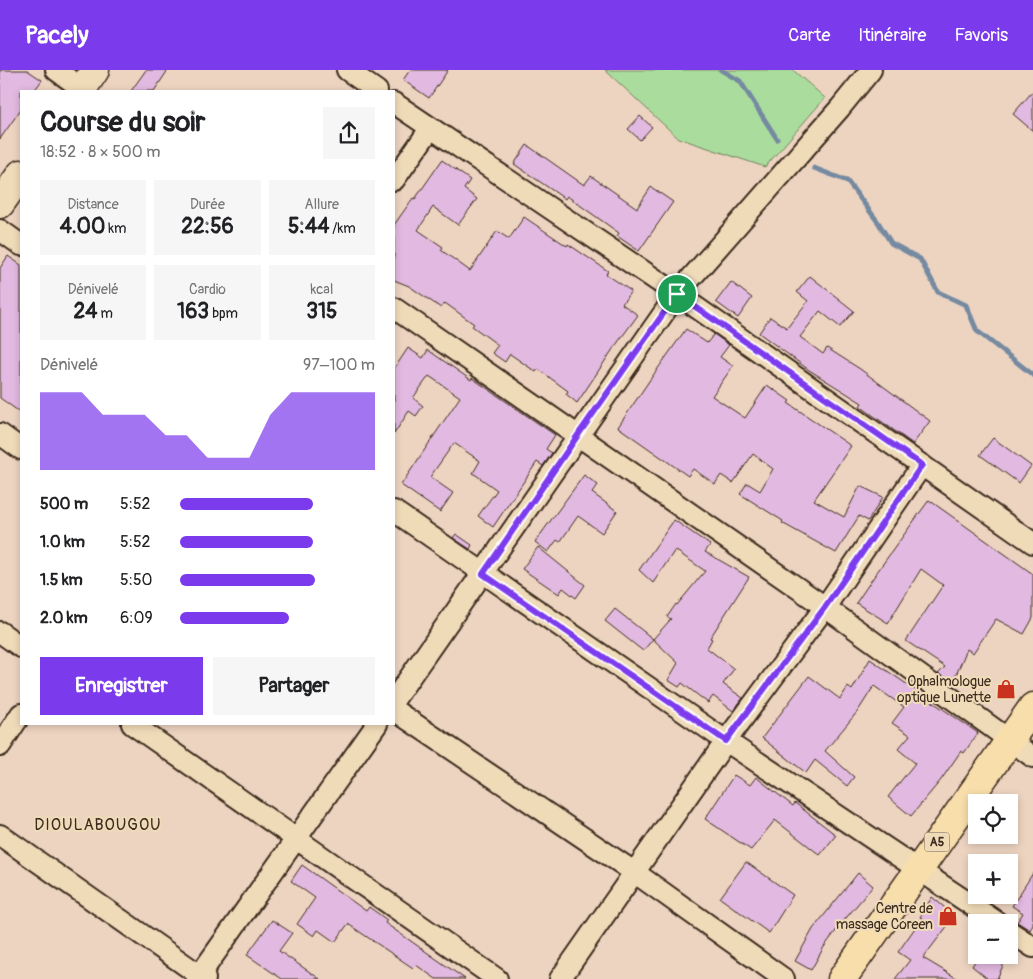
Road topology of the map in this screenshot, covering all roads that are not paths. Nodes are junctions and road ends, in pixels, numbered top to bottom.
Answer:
1 (56, 70) edge
2 (347, 70) edge
3 (871, 70) edge
4 (86, 85) edge
5 (376, 90) edge
6 (395, 104) edge
7 (430, 129) junction
8 (20, 175) edge
9 (395, 179) edge
10 (0, 204) edge
11 (0, 230) edge
12 (20, 245) edge
13 (677, 294) junction
14 (395, 309) edge
15 (0, 434) edge
16 (578, 435) junction
17 (20, 448) edge
18 (922, 465) junction
19 (395, 512) edge
20 (1033, 543) edge
21 (483, 574) junction
22 (825, 607) junction
23 (0, 632) edge
24 (20, 646) edge
25 (395, 699) edge
26 (1033, 706) edge
27 (395, 711) edge
28 (20, 716) edge
29 (133, 725) edge
30 (376, 725) edge
31 (726, 741) junction
32 (1010, 741) junction
33 (0, 746) edge
34 (1033, 757) edge
35 (0, 835) edge
36 (296, 840) junction
37 (917, 869) junction
38 (634, 872) junction
39 (985, 914) edge
40 (1018, 937) edge
41 (1033, 947) edge
42 (201, 978) edge
43 (497, 979) edge
44 (560, 979) edge
45 (784, 979) edge
46 (842, 979) edge

1 - 4 street
2 - 5 street
3 - 13 street
6 - 7 street
7 - 9 street
7 - 13 street
8 - 10 street
11 - 12 street
13 - 16 street
13 - 18 street
14 - 16 street
15 - 17 street
16 - 21 street
16 - 22 street
18 - 20 street
18 - 22 street
19 - 21 street
21 - 25 street
21 - 31 street
22 - 31 street
22 - 32 street
23 - 24 street
26 - 32 main road, A5
27 - 38 street
28 - 33 street
29 - 36 street
30 - 36 street
31 - 37 street
31 - 38 street
32 - 34 street
32 - 37 main road, A5
35 - 42 street
36 - 42 street
36 - 43 street
37 - 39 street
37 - 46 main road, A5
38 - 44 street
38 - 45 street
40 - 41 street

